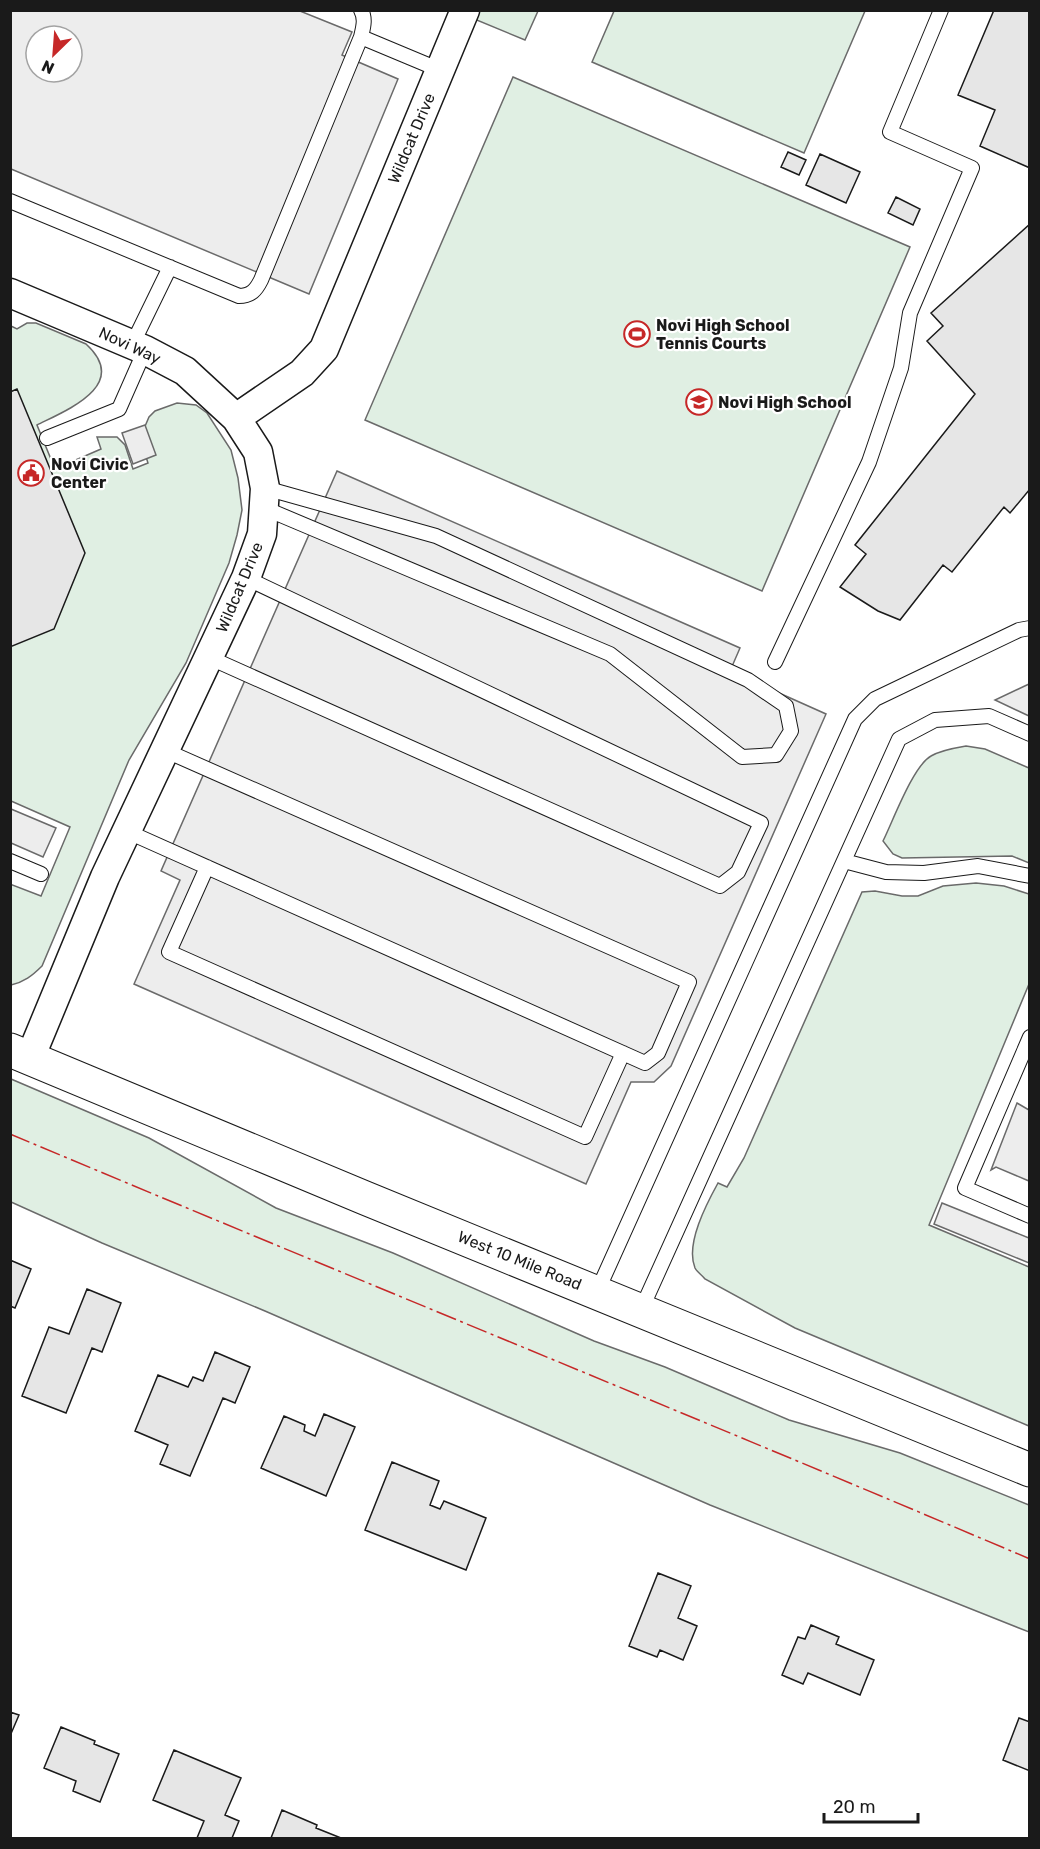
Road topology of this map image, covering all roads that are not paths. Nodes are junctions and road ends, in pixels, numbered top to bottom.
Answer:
1 (361, 10) edge
2 (465, 10) edge
3 (941, 10) edge
4 (361, 37) junction
5 (440, 70) junction
6 (10, 201) edge
7 (170, 267) junction
8 (10, 293) edge
9 (138, 347) junction
10 (236, 418) junction
11 (47, 438) dead end
12 (265, 498) junction
13 (246, 578) junction
14 (1029, 628) edge
15 (208, 657) junction
16 (774, 662) dead end
17 (1029, 734) edge
18 (164, 750) junction
19 (126, 831) junction
20 (10, 861) edge
21 (843, 861) junction
22 (207, 867) junction
23 (41, 874) dead end
24 (1029, 876) edge
25 (1029, 1037) edge
26 (623, 1053) junction
27 (20, 1054) edge
28 (1029, 1216) edge
29 (597, 1292) junction
30 (641, 1310) junction
31 (1029, 1470) edge

1 - 4 lane
2 - 5 street, Wildcat Drive
3 - 16 lane
4 - 5 lane
4 - 7 lane
5 - 10 street, Wildcat Drive
6 - 7 lane
7 - 9 lane
8 - 9 street, Novi Way
9 - 10 street, Novi Way
9 - 11 lane
10 - 12 street, Wildcat Drive
12 - 12 lane
12 - 13 street, Wildcat Drive
13 - 15 street, Wildcat Drive
13 - 15 lane
14 - 29 lane
15 - 18 street, Wildcat Drive
17 - 21 lane
18 - 19 street, Wildcat Drive
18 - 26 lane
19 - 22 lane
19 - 27 street, Wildcat Drive
20 - 23 lane
21 - 24 lane
21 - 30 lane
22 - 26 lane
22 - 26 lane
25 - 28 lane
27 - 29 main road, West 10 Mile Road
29 - 30 main road, West 10 Mile Road
30 - 31 main road, West 10 Mile Road

